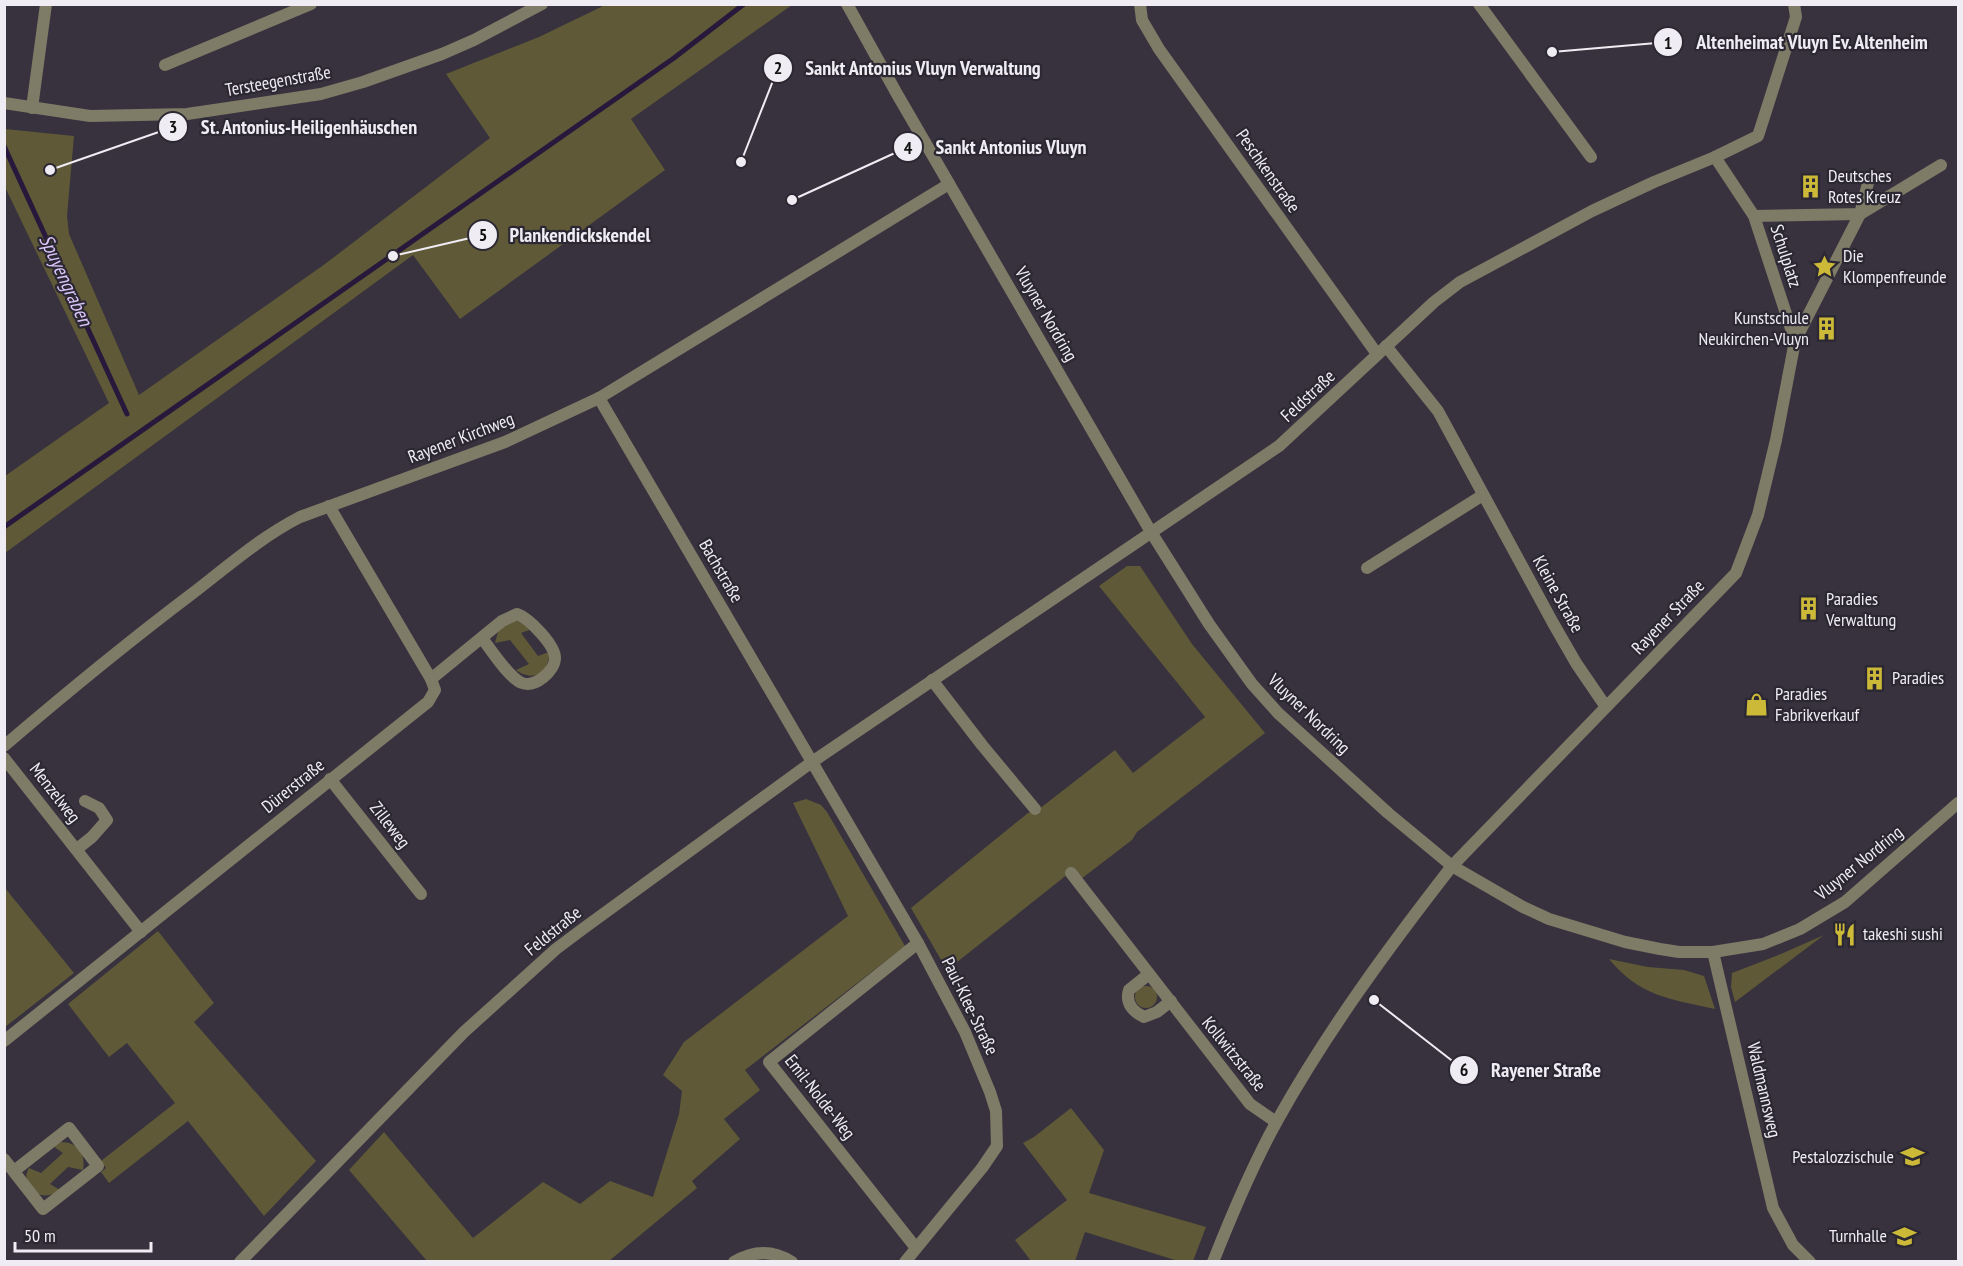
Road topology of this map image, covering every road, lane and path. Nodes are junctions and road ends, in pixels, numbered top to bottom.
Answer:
1 (46, 4) edge
2 (311, 4) edge
3 (542, 4) edge
4 (847, 4) edge
5 (1140, 4) edge
6 (1479, 4) edge
7 (1794, 4) edge
8 (165, 65) dead end
9 (4, 103) edge
10 (32, 108) junction
11 (1592, 157) dead end
12 (1715, 157) junction
13 (1941, 165) dead end
14 (1868, 183) dead end
15 (949, 184) junction
16 (1860, 214) junction
17 (1754, 216) junction
18 (1795, 341) junction
19 (1382, 350) junction
20 (599, 398) junction
21 (1776, 440) joint
22 (1483, 495) junction
23 (329, 506) junction
24 (1151, 532) junction
25 (1367, 568) dead end
26 (482, 638) junction
27 (431, 679) junction
28 (932, 680) junction
29 (1606, 707) junction
30 (4, 746) edge
31 (4, 758) edge
32 (812, 762) junction
33 (330, 779) junction
34 (85, 801) dead end
35 (1959, 802) edge
36 (1035, 809) dead end
37 (76, 849) junction
38 (1452, 866) junction
39 (1071, 873) dead end
40 (421, 894) dead end
41 (141, 932) junction
42 (918, 942) junction
43 (1713, 952) junction
44 (1149, 974) junction
45 (1171, 1001) junction
46 (4, 1041) edge
47 (1276, 1122) junction
48 (4, 1159) edge
49 (14, 1171) junction
50 (916, 1248) junction
51 (240, 1262) edge
52 (734, 1262) edge
53 (792, 1262) edge
54 (905, 1262) edge
55 (1213, 1262) edge
56 (1810, 1262) edge

1 - 10 street
2 - 8 street
3 - 10 street, Tersteegenstraße
4 - 15 street, Vluyner Nordring
5 - 19 street, Peschkenstraße
6 - 11 street
7 - 12 street, Feldstraße
9 - 10 street, Tersteegenstraße
12 - 17 street, Schulplatz
12 - 19 street, Feldstraße
13 - 16 street
14 - 16 street, Schulplatz
15 - 20 street, Rayener Kirchweg
15 - 24 street, Vluyner Nordring
16 - 17 street, Schulplatz
16 - 18 street, Schulplatz
17 - 18 street, Schulplatz
18 - 21 street, Schulplatz
19 - 22 street, Kleine Straße
19 - 24 street, Feldstraße
20 - 23 street, Rayener Kirchweg
20 - 32 street, Bachstraße
21 - 29 street, Rayener Straße
22 - 25 street
22 - 29 street, Kleine Straße
23 - 27 street
23 - 30 street, Rayener Kirchweg
24 - 28 street, Feldstraße
24 - 38 street, Vluyner Nordring
26 - 26 street
26 - 27 street
27 - 33 street, Dürerstraße
28 - 32 street, Feldstraße
28 - 36 street
29 - 38 street, Rayener Straße
31 - 37 street, Menzelweg
32 - 42 street, Paul-Klee-Straße
32 - 51 street, Feldstraße
33 - 40 street, Zilleweg
33 - 41 street, Dürerstraße
34 - 37 street, Menzelweg
35 - 43 street, Vluyner Nordring
37 - 41 street, Menzelweg
38 - 43 street, Vluyner Nordring
38 - 47 street, Rayener Straße
39 - 44 street, Kollwitzstraße
41 - 46 street, Dürerstraße
42 - 50 street, Paul-Klee-Straße
42 - 50 street, Emil-Nolde-Weg
43 - 56 street, Waldmannsweg
44 - 45 street, Kollwitzstraße
44 - 45 street
45 - 47 street, Kollwitzstraße
47 - 55 street, Rayener Straße
48 - 49 street
49 - 49 street
50 - 54 street, Paul-Klee-Straße
52 - 53 street

